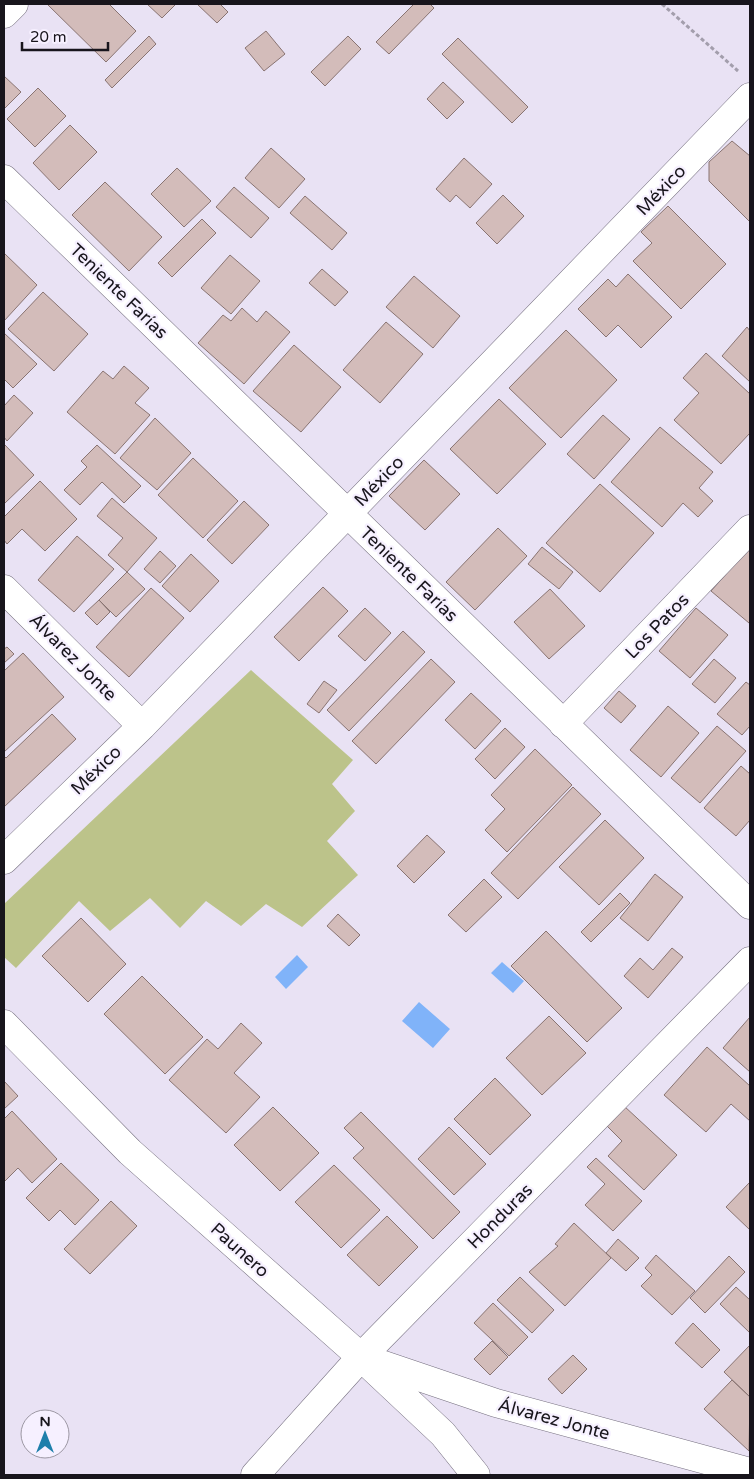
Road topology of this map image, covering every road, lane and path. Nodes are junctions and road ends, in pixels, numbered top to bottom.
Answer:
1 (14, 4) edge
2 (662, 4) edge
3 (4, 14) edge
4 (747, 86) edge
5 (4, 179) edge
6 (348, 514) junction
7 (750, 529) edge
8 (4, 589) edge
9 (563, 724) junction
10 (142, 726) junction
11 (4, 860) edge
12 (750, 905) edge
13 (750, 961) edge
14 (4, 1024) edge
15 (361, 1357) junction
16 (750, 1472) edge
17 (255, 1475) edge
18 (476, 1475) edge

1 - 3 street
2 - 4 path
4 - 6 street, México
5 - 6 street, Teniente Farías
6 - 9 street, Teniente Farías
6 - 10 street, México
7 - 9 street, Los Patos
8 - 10 street, Álvarez Jonte
9 - 12 street, Teniente Farías
10 - 11 street, México
13 - 15 street, Honduras
14 - 15 street, Paunero
15 - 16 street, Álvarez Jonte
15 - 17 street, Honduras
15 - 18 street, Paunero

